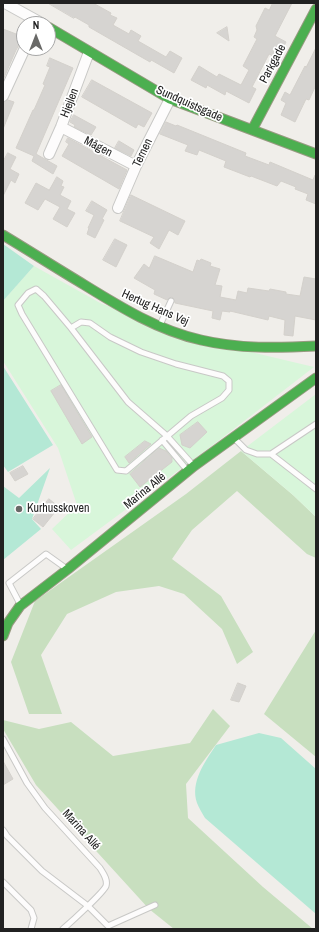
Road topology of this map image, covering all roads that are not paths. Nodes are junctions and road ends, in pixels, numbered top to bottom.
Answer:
1 (6, 3) edge
2 (316, 8) edge
3 (27, 16) edge
4 (56, 32) edge
5 (89, 52) junction
6 (21, 56) edge
7 (3, 96) edge
8 (170, 99) junction
9 (61, 127) junction
10 (252, 130) junction
11 (48, 154) dead end
12 (316, 154) edge
13 (136, 166) junction
14 (118, 208) dead end
15 (3, 235) edge
16 (171, 301) dead end
17 (159, 326) junction
18 (71, 328) junction
19 (316, 346) edge
20 (316, 378) edge
21 (316, 424) edge
22 (167, 436) junction
23 (233, 437) junction
24 (162, 440) junction
25 (271, 454) junction
26 (191, 468) junction
27 (316, 489) edge
28 (68, 569) junction
29 (20, 606) junction
30 (3, 636) edge
31 (3, 739) edge
32 (3, 830) edge
33 (3, 882) edge
34 (155, 905) dead end
35 (88, 906) junction
36 (31, 929) edge
37 (63, 929) edge

1 - 3 street
2 - 10 street, Parkgade
4 - 5 street, Sundquistsgade
5 - 8 street, Sundquistsgade
5 - 9 street, Hjejlen
6 - 7 street
8 - 10 street, Sundquistsgade
8 - 13 street, Ternen
9 - 11 street, Hjejlen
9 - 13 street, Mågen
10 - 12 street, Sundquistsgade
13 - 14 street, Ternen
15 - 17 street, Hertug Hans Vej
16 - 17 lane
17 - 19 street, Hertug Hans Vej
18 - 22 lane
18 - 22 lane
18 - 24 lane
20 - 23 street, Marina Allé
21 - 25 lane
22 - 24 lane
22 - 26 lane
23 - 25 lane
23 - 26 street, Marina Allé
24 - 26 lane
25 - 27 lane
26 - 28 street, Marina Allé
28 - 29 street, Marina Allé
28 - 29 lane
29 - 30 street, Marina Allé
31 - 35 lane, Marina Allé
32 - 35 lane
33 - 36 lane
34 - 35 lane
35 - 37 lane, Marina Allé

